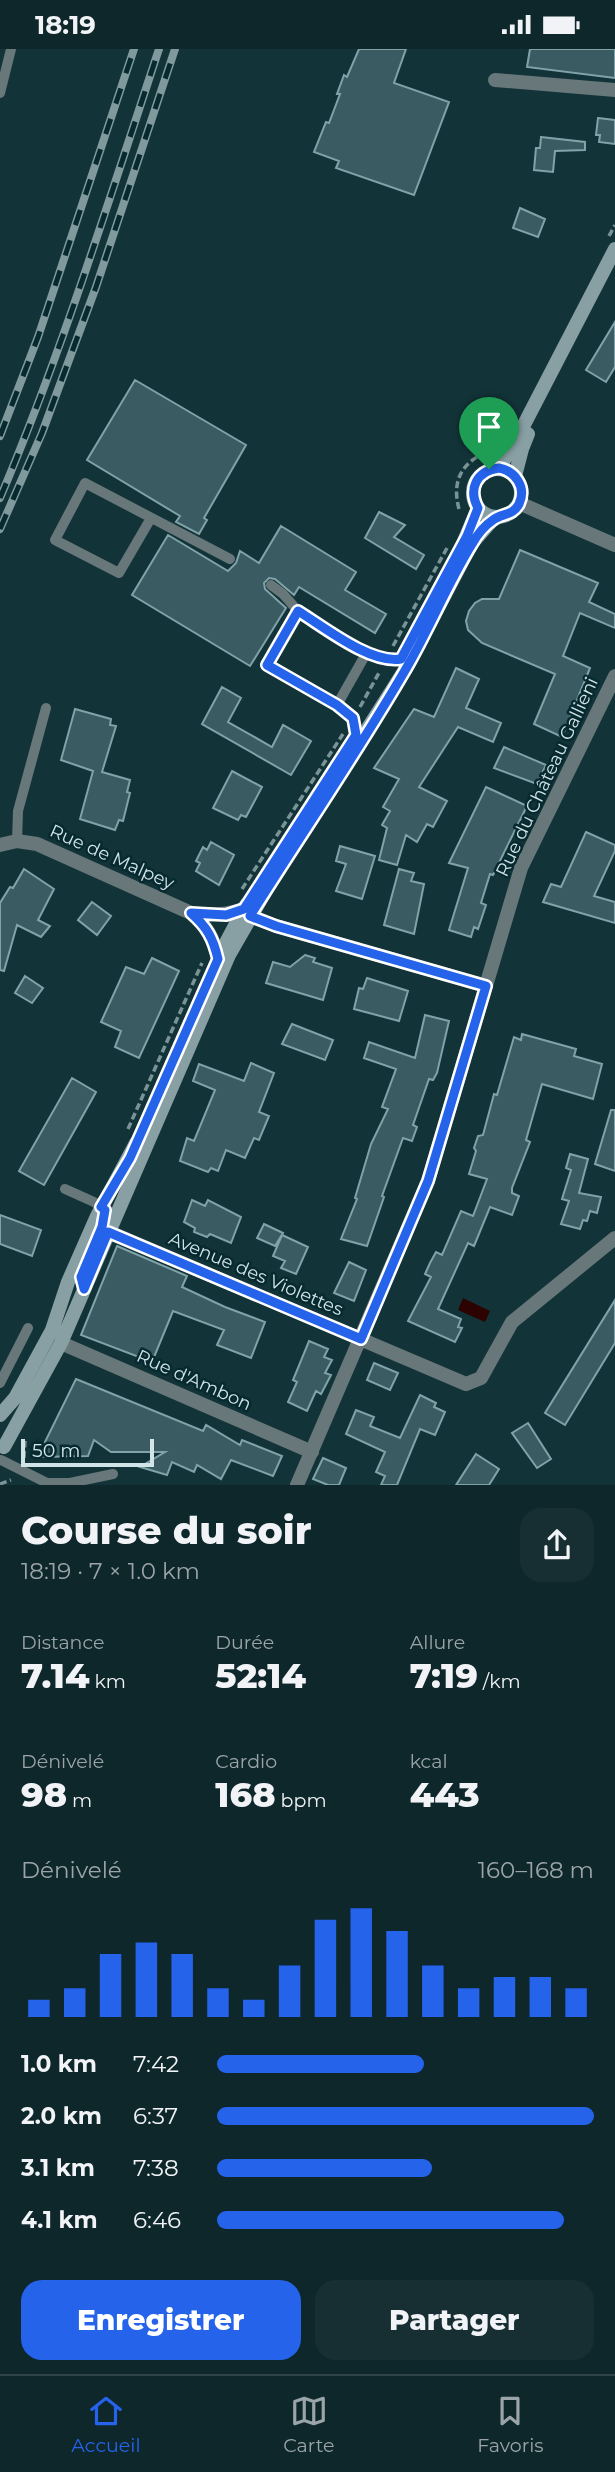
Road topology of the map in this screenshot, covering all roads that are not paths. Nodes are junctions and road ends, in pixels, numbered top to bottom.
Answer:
1 (11, 49) edge
2 (495, 80) dead end
3 (615, 90) edge
4 (0, 93) edge
5 (615, 249) edge
6 (615, 267) edge
7 (499, 468) junction
8 (515, 476) junction
9 (519, 503) junction
10 (478, 508) junction
11 (495, 517) junction
12 (151, 518) junction
13 (615, 545) edge
14 (230, 559) dead end
15 (271, 585) dead end
16 (298, 611) junction
17 (367, 652) junction
18 (401, 659) junction
19 (615, 676) edge
20 (337, 705) junction
21 (46, 708) dead end
22 (351, 731) junction
23 (17, 841) junction
24 (0, 845) edge
25 (243, 907) junction
26 (191, 913) junction
27 (211, 959) junction
28 (486, 986) junction
29 (65, 1189) dead end
30 (101, 1207) junction
31 (108, 1232) junction
32 (615, 1238) edge
33 (84, 1289) junction
34 (28, 1328) dead end
35 (361, 1339) junction
36 (61, 1343) junction
37 (0, 1383) edge
38 (0, 1415) edge
39 (1, 1451) edge
40 (312, 1452) junction
41 (113, 1474) dead end
42 (297, 1485) edge

1 - 4 lane
2 - 3 street
5 - 7 main road
6 - 8 main road
7 - 8 main road
7 - 10 main road
8 - 9 main road
9 - 11 main road
9 - 13 street
10 - 11 main road
10 - 18 main road
11 - 25 main road
12 - 12 lane
12 - 14 lane
15 - 16 lane
16 - 17 lane
16 - 20 lane
17 - 18 lane
17 - 20 lane
18 - 22 main road
19 - 28 street, Rue du Château Gallieni
20 - 22 lane
21 - 23 lane
22 - 25 main road
23 - 24 street
23 - 26 street, Rue de Malpey
25 - 26 street, Rue de Malpey
25 - 27 main road
25 - 28 street
25 - 31 main road
26 - 27 street, Rue de Malpey
27 - 30 main road
28 - 35 street, Rue du Château Gallieni
29 - 30 lane
30 - 33 lane
30 - 38 main road
31 - 33 main road
31 - 35 street, Avenue des Violettes
32 - 35 street, Avenue des Violettes
33 - 36 main road
34 - 37 lane
35 - 40 street, Rue du Château Gallieni
36 - 39 main road
36 - 40 street, Rue d'Ambon
39 - 41 lane
40 - 42 street, Rue du Château Gallieni

